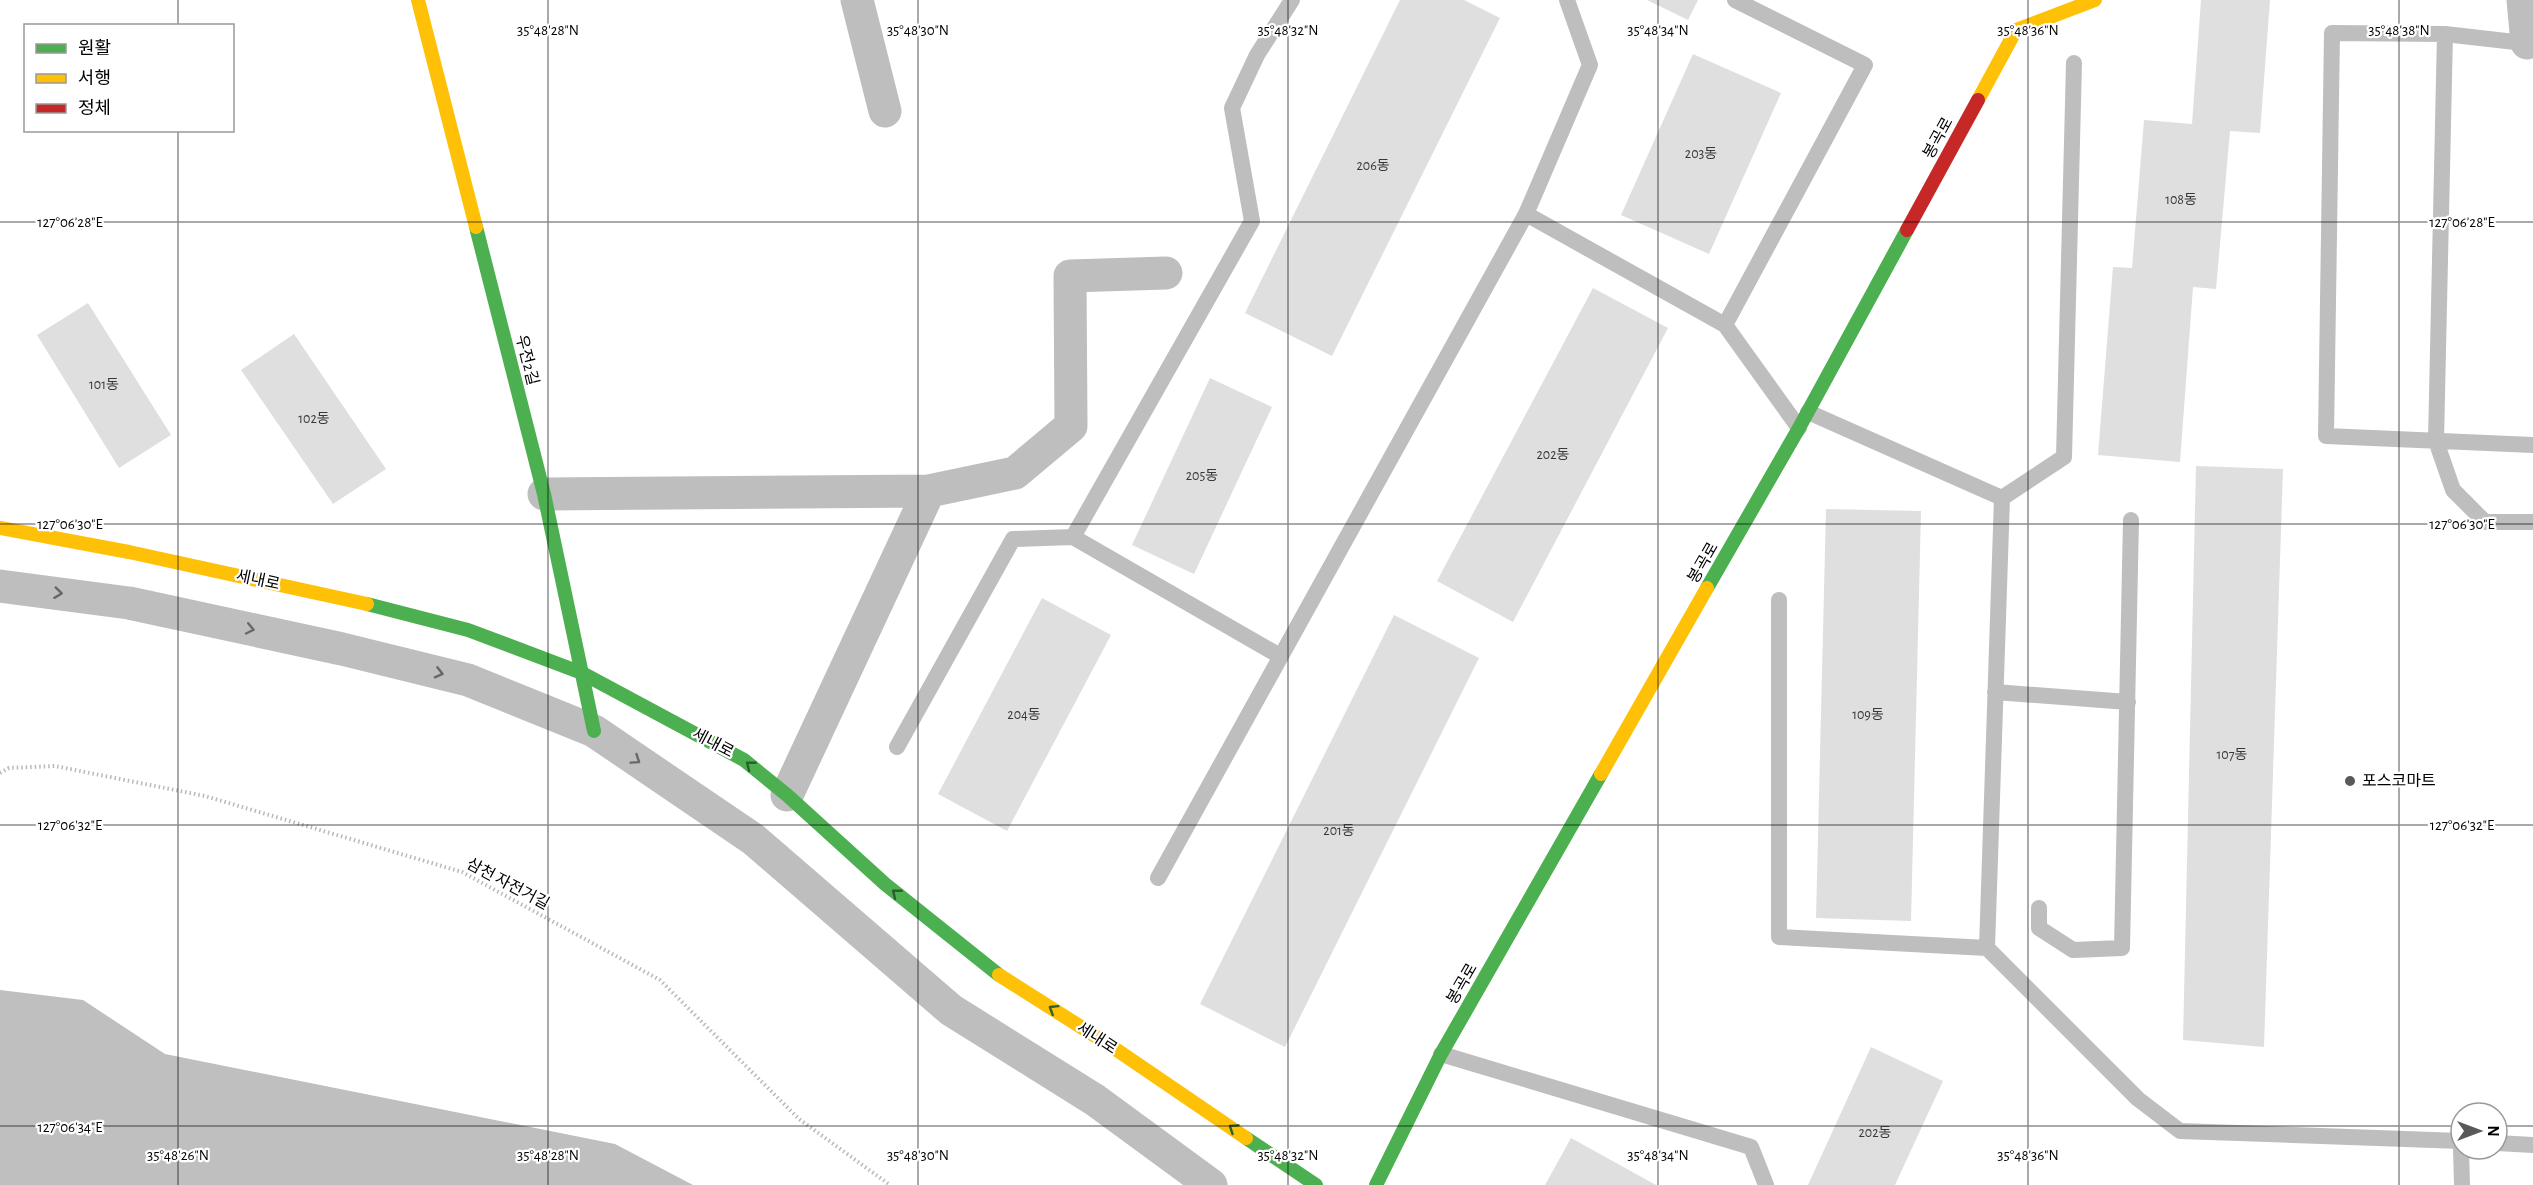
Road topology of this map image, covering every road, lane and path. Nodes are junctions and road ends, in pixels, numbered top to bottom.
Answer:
1 (418, 0) edge
2 (858, 0) edge
3 (1292, 0) edge
4 (1567, 0) edge
5 (1735, 0) edge
6 (2095, 0) edge
7 (2523, 0) edge
8 (2445, 34) junction
9 (2530, 44) edge
10 (2074, 63) dead end
11 (885, 111) dead end
12 (1526, 214) junction
13 (1167, 273) dead end
14 (1725, 325) junction
15 (1808, 412) junction
16 (1799, 428) junction
17 (2436, 441) junction
18 (2533, 445) edge
19 (929, 491) junction
20 (544, 494) junction
21 (2002, 498) junction
22 (2131, 520) dead end
23 (2533, 522) edge
24 (0, 528) edge
25 (1072, 537) junction
26 (0, 586) edge
27 (1779, 600) dead end
28 (1280, 656) junction
29 (582, 673) junction
30 (1995, 692) junction
31 (2128, 702) junction
32 (594, 731) junction
33 (897, 747) dead end
34 (0, 773) edge
35 (787, 795) junction
36 (1158, 878) dead end
37 (2039, 908) dead end
38 (1987, 948) junction
39 (1441, 1054) junction
40 (2449, 1141) edge
41 (2509, 1143) edge
42 (2533, 1144) edge
43 (2462, 1161) edge
44 (890, 1185) edge
45 (1211, 1185) edge
46 (1316, 1185) edge
47 (1376, 1185) edge
48 (1766, 1185) edge
49 (2462, 1185) edge

1 - 20 street, 우전2길
2 - 11 street
3 - 25 lane
4 - 12 lane
5 - 14 lane
6 - 15 street, 봉곡로
7 - 9 street
8 - 9 lane
8 - 17 lane
8 - 17 lane
10 - 21 lane
12 - 14 lane
12 - 28 lane
13 - 19 street
14 - 16 lane
15 - 16 street, 봉곡로
15 - 21 lane
16 - 39 street, 봉곡로
17 - 18 lane
17 - 23 lane
19 - 20 street
19 - 35 street
20 - 29 street, 우전2길
21 - 30 lane
22 - 31 lane
24 - 29 street, 세내로
25 - 28 lane
25 - 33 lane
26 -> 32 street
27 - 38 lane
28 - 36 lane
29 - 32 street, 우전2길
35 -> 29 street, 세내로
30 - 31 lane
30 - 38 lane
31 - 37 lane
32 -> 45 street
34 - 44 path, 삼천 자전거길
46 -> 35 street, 세내로
38 - 40 lane
39 - 47 street, 봉곡로
39 - 48 lane
41 - 42 lane
43 - 49 lane

